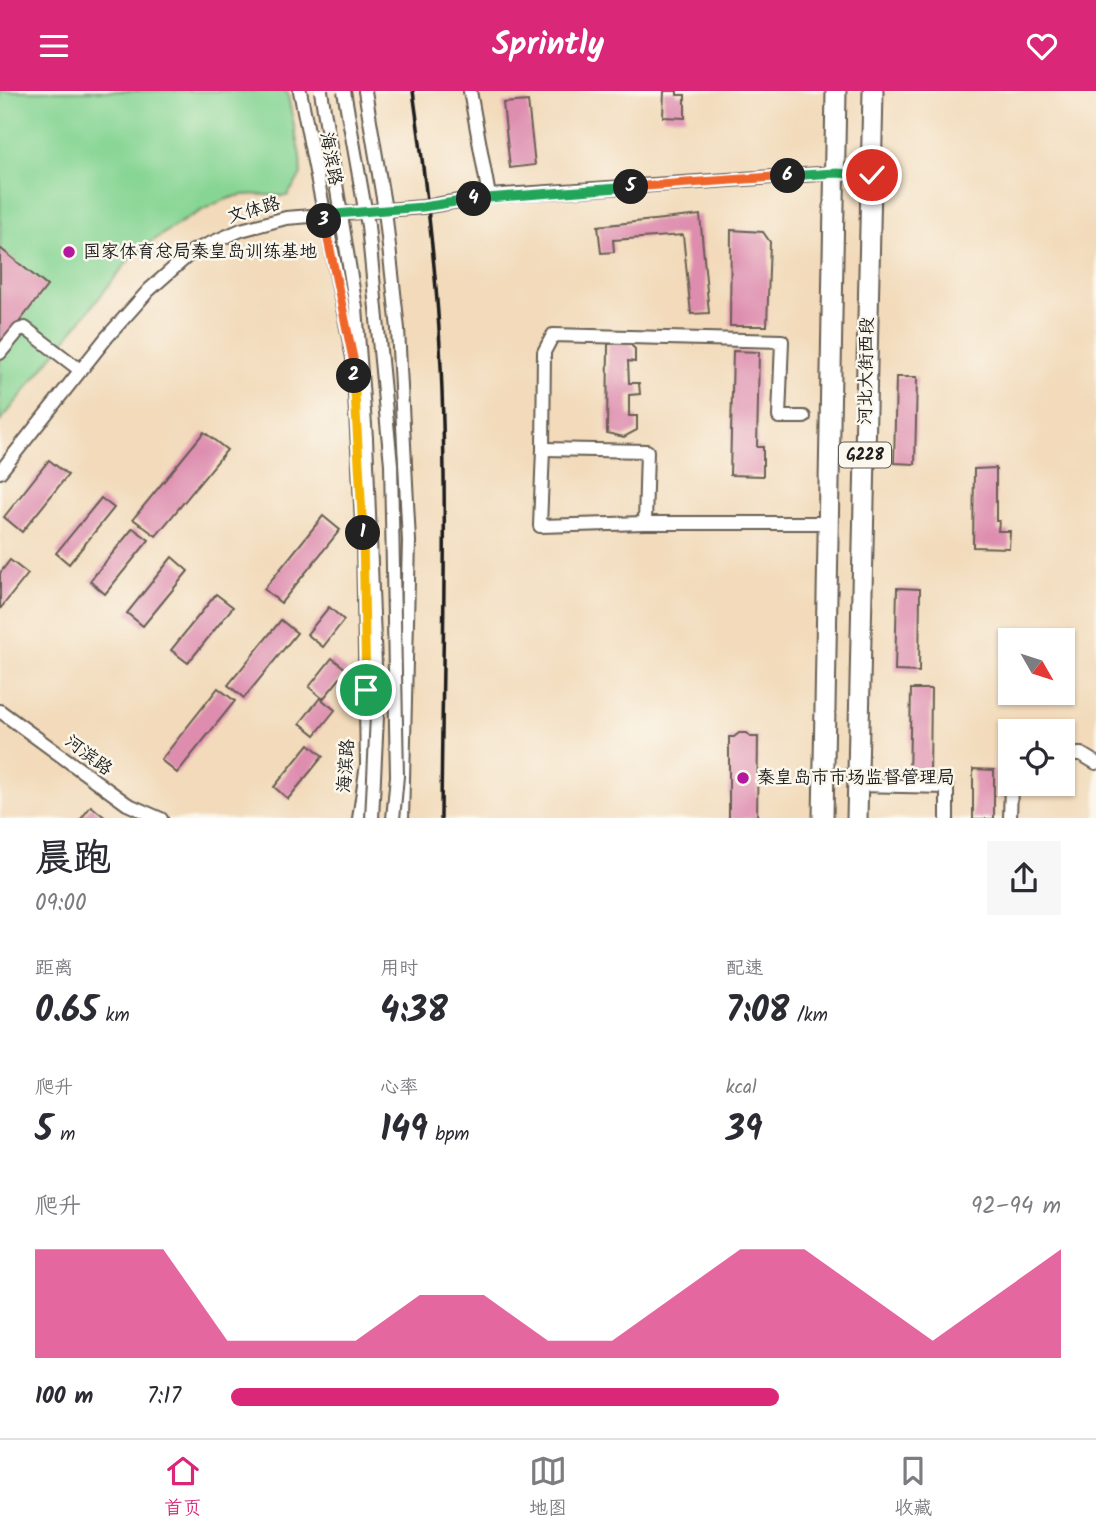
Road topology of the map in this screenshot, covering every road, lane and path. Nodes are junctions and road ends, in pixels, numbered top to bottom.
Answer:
1 (300, 91) edge
2 (321, 91) edge
3 (344, 91) edge
4 (365, 91) edge
5 (470, 91) edge
6 (836, 91) edge
7 (873, 91) edge
8 (835, 173) junction
9 (872, 175) junction
10 (489, 196) junction
11 (385, 210) junction
12 (323, 215) junction
13 (0, 353) edge
14 (80, 370) junction
15 (804, 417) dead end
16 (543, 449) junction
17 (0, 472) edge
18 (645, 523) junction
19 (828, 523) junction
20 (0, 711) edge
21 (1075, 754) edge
22 (1096, 763) edge
23 (857, 785) junction
24 (1011, 796) edge
25 (161, 818) edge
26 (359, 818) edge
27 (372, 818) edge
28 (393, 818) edge
29 (402, 818) edge
30 (823, 818) edge
31 (857, 818) edge
32 (947, 818) edge
33 (1010, 818) edge

1 - 12 street, 海滨路
2 - 27 street, 海滨路, bridge
3 - 28 street, 海滨路, bridge
4 - 11 street
5 - 10 street
6 - 8 highway, 河北大街西段 / G228
7 - 9 highway, 河北大街西段 / G228
8 - 9 street, 文体路
8 - 10 street, 文体路
8 - 19 highway, 河北大街西段 / G228
9 - 23 highway, 河北大街西段 / G228
10 - 11 street, 文体路
11 - 12 street, 文体路
11 - 29 street
12 - 14 street, 文体路
12 - 26 street, 海滨路
13 - 14 street
14 - 17 street, 文体路
15 - 16 street
16 - 18 street
16 - 18 street
18 - 19 street
19 - 30 highway, 河北大街西段 / G228
20 - 25 street, 河滨路
21 - 22 street
23 - 31 highway, 河北大街西段 / G228
23 - 32 street
24 - 33 street

